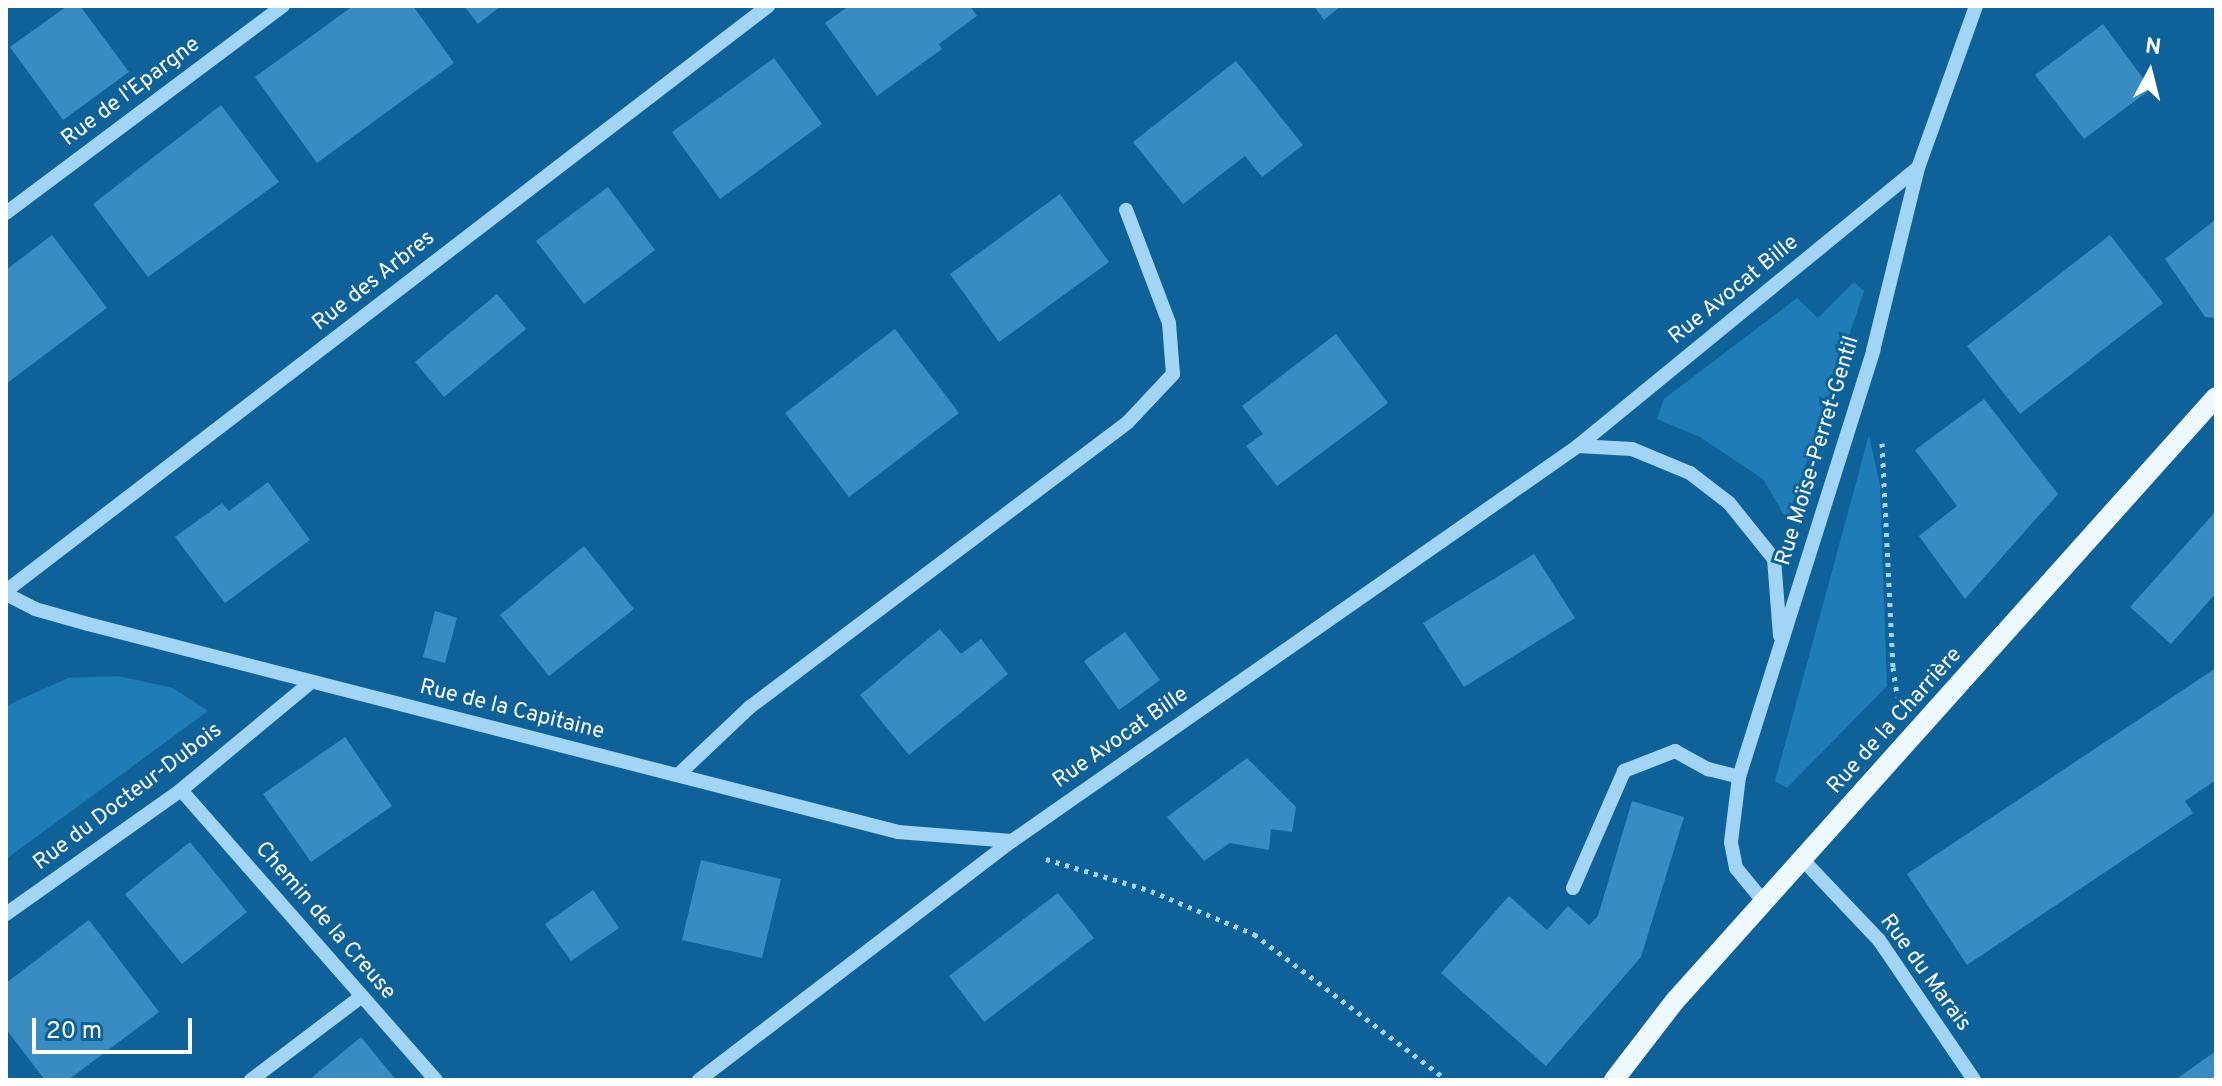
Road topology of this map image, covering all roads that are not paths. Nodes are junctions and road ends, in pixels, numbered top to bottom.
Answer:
1 (283, 6) edge
2 (768, 6) edge
3 (1976, 6) edge
4 (1918, 168) junction
5 (1126, 210) dead end
6 (6, 213) edge
7 (2216, 397) edge
8 (1578, 446) junction
9 (6, 593) edge
10 (1781, 645) junction
11 (311, 682) junction
12 (678, 775) junction
13 (1739, 777) junction
14 (181, 790) junction
15 (1012, 841) junction
16 (1804, 861) junction
17 (1573, 888) dead end
18 (1764, 902) junction
19 (6, 914) edge
20 (362, 996) junction
21 (251, 1080) edge
22 (436, 1080) edge
23 (699, 1080) edge
24 (1614, 1080) edge
25 (1974, 1080) edge

1 - 6 street, Rue de l'Epargne
2 - 9 street, Rue des Arbres
3 - 4 street, Rue Moïse-Perret-Gentil
4 - 8 street, Rue Avocat Bille
4 - 10 street, Rue Moïse-Perret-Gentil
5 - 12 street
7 - 16 main road, Rue de la Charrière
8 - 10 street
8 - 15 street, Rue Avocat Bille
9 - 11 street, Rue de la Capitaine
10 - 13 street, Rue Moïse-Perret-Gentil
11 - 12 street, Rue de la Capitaine
11 - 14 street, Rue du Docteur-Dubois
12 - 15 street, Rue de la Capitaine
13 - 17 street
13 - 18 street, Rue Moïse-Perret-Gentil
14 - 19 street, Rue du Docteur-Dubois
14 - 20 street, Chemin de la Creuse
15 - 23 street, Rue Avocat Bille
16 - 18 main road, Rue de la Charrière
16 - 25 street, Rue du Marais
18 - 24 main road, Rue de la Charrière
20 - 21 street
20 - 22 street, Chemin de la Creuse

